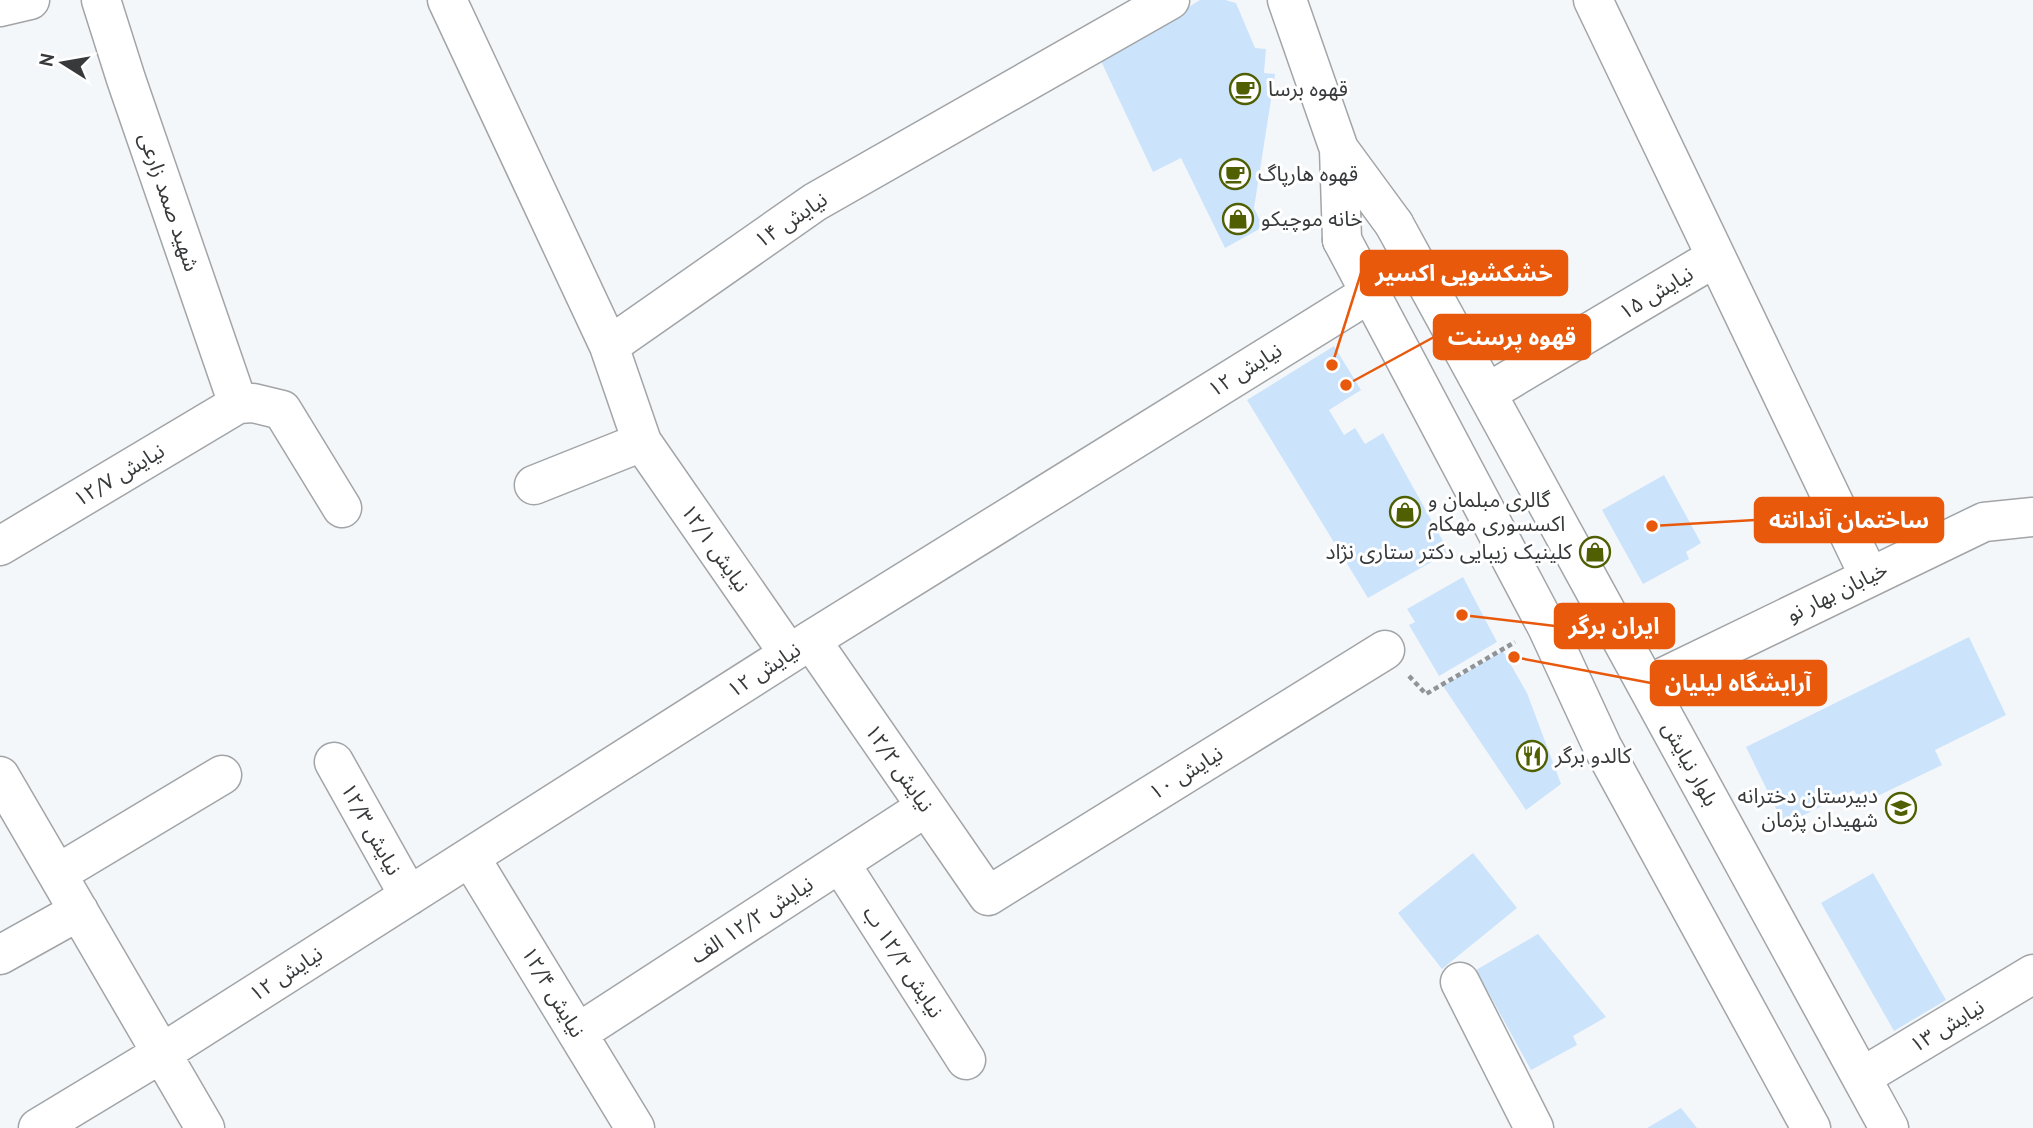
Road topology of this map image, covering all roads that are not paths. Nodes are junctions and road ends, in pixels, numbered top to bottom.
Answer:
1 (30, 0) edge
2 (101, 0) edge
3 (447, 0) edge
4 (1170, 0) edge
5 (1287, 0) edge
6 (1593, 0) edge
7 (0, 7) edge
8 (1339, 149) junction
9 (1716, 257) junction
10 (1370, 293) junction
11 (609, 346) junction
12 (1487, 393) junction
13 (238, 404) junction
14 (642, 442) junction
15 (534, 485) dead end
16 (342, 509) dead end
17 (2033, 517) edge
18 (0, 546) edge
19 (1869, 576) junction
20 (800, 647) junction
21 (1384, 650) road end
22 (1647, 685) junction
23 (334, 762) dead end
24 (222, 775) dead end
25 (0, 776) edge
26 (926, 807) junction
27 (470, 856) junction
28 (840, 863) junction
29 (57, 874) junction
30 (409, 896) junction
31 (988, 896) joint
32 (79, 911) junction
33 (0, 955) edge
34 (2033, 974) edge
35 (1460, 982) dead end
36 (578, 1033) junction
37 (162, 1053) junction
38 (966, 1060) dead end
39 (1862, 1077) junction
40 (38, 1128) edge
41 (205, 1128) edge
42 (635, 1128) edge
43 (1534, 1128) edge
44 (1811, 1128) edge
45 (1889, 1128) edge

1 - 7 street
2 - 13 street, شهید صمد زارعی
3 - 11 street
4 - 11 street, نیایش ۱۴
5 - 8 street, بلوار نیایش
6 - 9 street
8 - 10 street, بلوار نیایش
8 - 12 street, بلوار نیایش
9 - 12 street, ۱۵ نیایش
9 - 19 street
10 - 20 street, نیایش ۱۲
10 - 44 street, بلوار نیایش
11 - 14 street
12 - 22 street, بلوار نیایش
13 - 16 street
13 - 18 street, ۱۲/۷ نیایش
14 - 15 street
14 - 20 street, ۱۲/۱ نیایش
17 - 19 street, خیابان بهار نو
19 - 22 street, خیابان بهار نو
20 - 26 street, ۱۲/۲ نیایش
20 - 27 street, نیایش ۱۲
21 - 31 street, نیایش ۱۰
22 - 39 street, بلوار نیایش
23 - 30 street, ۱۲/۳ نیایش
24 - 29 street
25 - 29 street
26 - 28 street, نیایش ۱۲/۲ الف
26 - 31 street, ۱۲/۲ نیایش
27 - 30 street, نیایش ۱۲
27 - 36 street, ۱۲/۴ نیایش
28 - 36 street, نیایش ۱۲/۲ الف
28 - 38 street, نیایش ۱۲/۲ ب
29 - 32 street
30 - 37 street, نیایش ۱۲
32 - 33 street
32 - 37 street
34 - 39 street, نیایش ۱۳
35 - 43 street
36 - 42 street, ۱۲/۴ نیایش
37 - 40 street, نیایش ۱۲
37 - 41 street
39 - 45 street, بلوار نیایش

